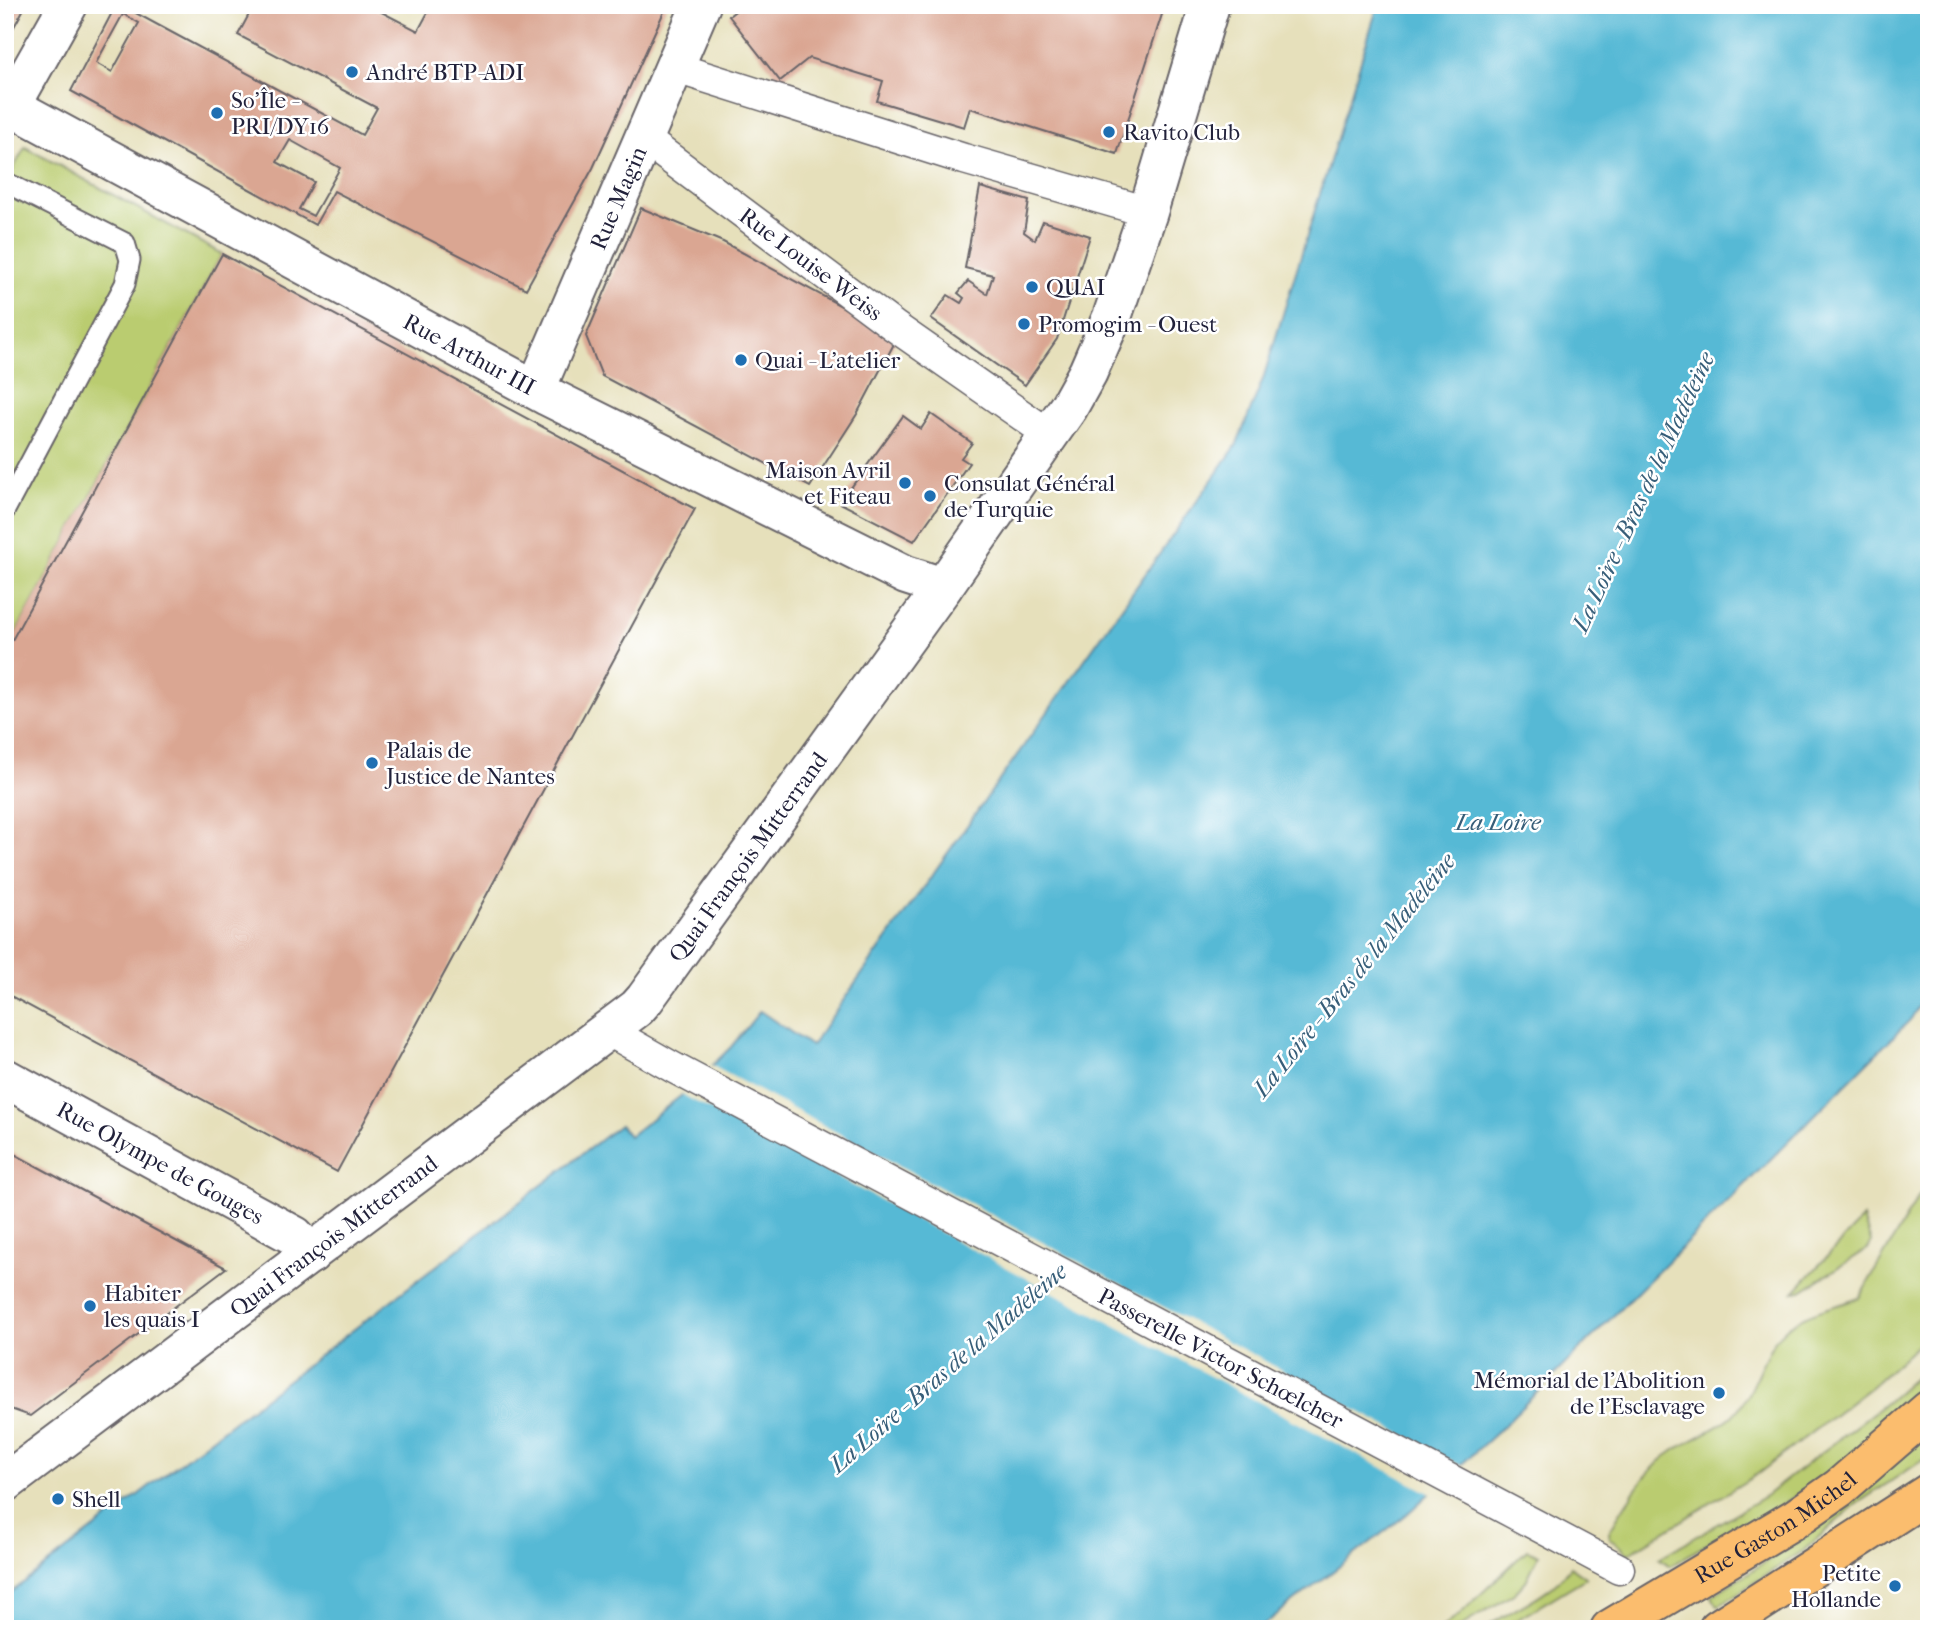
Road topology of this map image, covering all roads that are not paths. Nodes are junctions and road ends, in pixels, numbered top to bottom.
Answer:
1 (68, 5) edge
2 (701, 5) edge
3 (1210, 5) edge
4 (673, 67) junction
5 (8, 109) edge
6 (643, 138) junction
7 (5, 182) edge
8 (1148, 212) junction
9 (536, 389) junction
10 (1050, 435) junction
11 (5, 510) edge
12 (943, 587) junction
13 (607, 1030) junction
14 (5, 1078) edge
15 (311, 1254) junction
16 (1929, 1410) edge
17 (5, 1483) edge
18 (1929, 1493) edge
19 (1619, 1569) dead end
20 (1610, 1629) edge
21 (1718, 1629) edge

1 - 5 street
2 - 4 street, Rue Magin
3 - 8 street, Quai François Mitterrand
4 - 6 street, Rue Magin
4 - 8 street
5 - 9 street, Rue Arthur III
6 - 9 street, Rue Magin
6 - 10 street, Rue Louise Weiss
7 - 11 lane
8 - 10 street, Quai François Mitterrand
9 - 12 street, Rue Arthur III
10 - 12 street, Quai François Mitterrand
12 - 13 street, Quai François Mitterrand
13 - 15 street, Quai François Mitterrand
13 - 19 street, Passerelle Victor Schœlcher
14 - 15 street, Rue Olympe de Gouges
15 - 17 street, Quai François Mitterrand
16 - 20 main road, Rue Gaston Michel
18 - 21 main road

